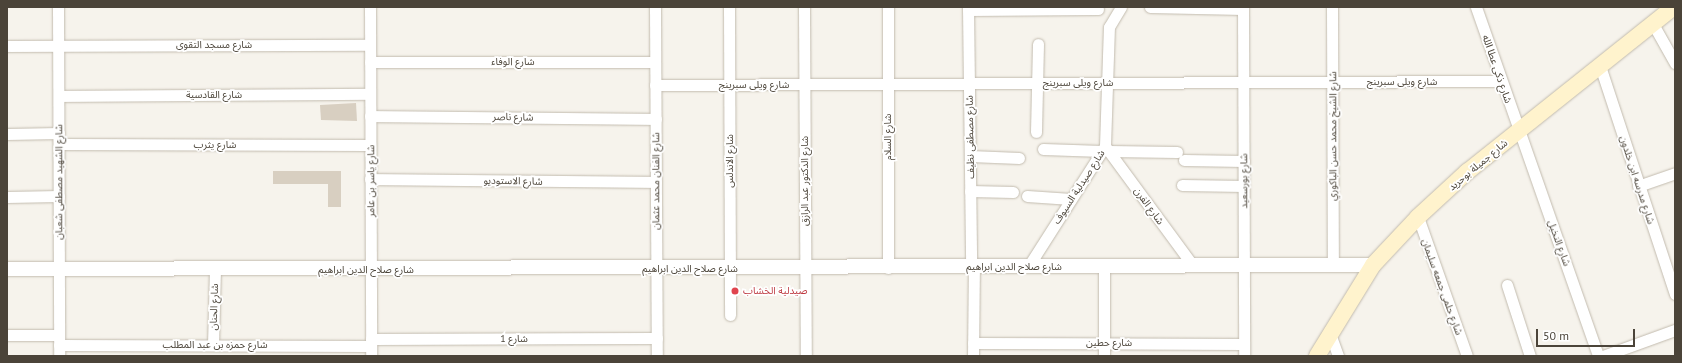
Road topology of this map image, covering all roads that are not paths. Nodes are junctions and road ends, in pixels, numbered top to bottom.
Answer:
1 (58, 7) edge
2 (370, 7) edge
3 (655, 7) edge
4 (729, 7) edge
5 (804, 7) edge
6 (888, 7) edge
7 (1121, 7) edge
8 (1150, 7) edge
9 (1332, 7) edge
10 (1476, 7) edge
11 (1674, 7) edge
12 (968, 8) edge
13 (1097, 8) edge
14 (1243, 8) edge
15 (1653, 24) junction
16 (1109, 27) junction
17 (1038, 44) dead end
18 (58, 45) junction
19 (370, 45) junction
20 (7, 46) edge
21 (370, 62) junction
22 (655, 62) junction
23 (1675, 63) edge
24 (1600, 66) junction
25 (1501, 81) junction
26 (1243, 82) junction
27 (1332, 82) junction
28 (1038, 83) junction
29 (1108, 83) junction
30 (805, 84) junction
31 (888, 84) junction
32 (969, 84) junction
33 (655, 85) junction
34 (729, 85) junction
35 (370, 94) junction
36 (59, 96) junction
37 (370, 116) junction
38 (656, 119) junction
39 (1519, 131) junction
40 (1036, 132) dead end
41 (59, 133) junction
42 (7, 134) edge
43 (59, 144) junction
44 (370, 145) junction
45 (1043, 149) dead end
46 (1105, 149) junction
47 (970, 156) junction
48 (1019, 158) dead end
49 (1244, 161) junction
50 (1675, 173) edge
51 (370, 179) junction
52 (656, 182) junction
53 (1182, 185) dead end
54 (1244, 186) junction
55 (1638, 186) junction
56 (970, 191) junction
57 (1014, 192) dead end
58 (59, 196) junction
59 (1027, 196) dead end
60 (7, 197) edge
61 (1071, 199) junction
62 (1418, 217) junction
63 (1333, 265) junction
64 (1373, 265) junction
65 (1193, 266) junction
66 (1244, 266) junction
67 (972, 267) junction
68 (1028, 267) junction
69 (1104, 267) junction
70 (730, 268) junction
71 (805, 268) junction
72 (888, 268) junction
73 (7, 269) edge
74 (59, 269) junction
75 (656, 269) junction
76 (215, 270) junction
77 (371, 270) junction
78 (1507, 285) dead end
79 (1675, 294) edge
80 (730, 315) dead end
81 (1675, 330) edge
82 (1329, 331) junction
83 (7, 335) edge
84 (657, 338) junction
85 (973, 343) junction
86 (1104, 344) junction
87 (1244, 344) junction
88 (59, 345) edge
89 (213, 345) junction
90 (371, 347) edge
91 (657, 356) edge
92 (806, 356) edge
93 (973, 356) edge
94 (1104, 356) edge
95 (1244, 356) edge
96 (1317, 356) edge
97 (1338, 356) edge
98 (1467, 356) edge
99 (1530, 356) edge
100 (1598, 356) edge
101 (1603, 356) edge

1 - 18 street, شارع الشهيد مصطفى شعبان
2 - 19 street, شارع ياسر بن عامر
3 - 22 street, شارع الفنان محمد عثمان
4 - 34 street, شارع الاندلس
5 - 30 street, شارع الدكتور عبد الرازق
6 - 31 street, شارع السلام
7 - 16 street
8 - 14 street
9 - 27 street, شارع الشيخ محمد حسن الباكوري
10 - 25 street, شارع ذكى عطا الله
11 - 15 main road, شارع جميلة بوحريد
12 - 13 street
12 - 32 street, شارع مصطفى نظيف
13 - 16 street
14 - 26 street, شارع بورسعيد
15 - 23 street
15 - 24 main road, شارع جميلة بوحريد
16 - 29 street, شارع صيدلية السيوف
17 - 28 street
18 - 19 street, شارع مسجد التقوى
18 - 20 street, شارع مسجد التقوى
18 - 36 street, شارع الشهيد مصطفى شعبان
19 - 21 street, شارع ياسر بن عامر
21 - 22 street, شارع الوفاء
21 - 35 street, شارع ياسر بن عامر
22 - 33 street, شارع الفنان محمد عثمان
24 - 39 main road, شارع جميلة بوحريد
24 - 55 street, شارع مدرسه ابن خلدون
25 - 27 street, شارع ويلى سبرينج
25 - 39 street, شارع ذكى عطا الله
26 - 27 street, شارع ويلى سبرينج
26 - 29 street, شارع ويلى سبرينج
26 - 49 street, شارع بورسعيد
27 - 63 street, شارع الشيخ محمد حسن الباكوري
28 - 29 street, شارع ويلى سبرينج
28 - 32 street, شارع ويلى سبرينج
28 - 40 street
29 - 46 street, شارع صيدلية السيوف
30 - 31 street, شارع ويلى سبرينج
30 - 34 street, شارع ويلى سبرينج
30 - 71 street, شارع الدكتور عبد الرازق
31 - 32 street, شارع ويلى سبرينج
31 - 72 street, شارع السلام
32 - 47 street, شارع مصطفى نظيف
33 - 34 street, شارع ويلى سبرينج
33 - 38 street, شارع الفنان محمد عثمان
34 - 70 street, شارع الاندلس
35 - 36 street, شارع القادسية
35 - 37 street, شارع ياسر بن عامر
36 - 41 street, شارع الشهيد مصطفى شعبان
37 - 38 street, شارع ناصر
37 - 44 street, شارع ياسر بن عامر
38 - 52 street, شارع الفنان محمد عثمان
39 - 62 main road, شارع جميلة بوحريد
39 - 100 street, شارع النخيل
41 - 42 street
41 - 43 street, شارع الشهيد مصطفى شعبان
43 - 44 street, شارع يثرب
43 - 58 street, شارع الشهيد مصطفى شعبان
44 - 51 street, شارع ياسر بن عامر
45 - 46 street
46 - 49 street
46 - 61 street, شارع صيدلية السيوف
46 - 65 street, شارع الفرن
47 - 48 street
47 - 56 street, شارع مصطفى نظيف
49 - 54 street, شارع بورسعيد
50 - 55 street
51 - 52 street, شارع الاستوديو
51 - 77 street, شارع ياسر بن عامر
52 - 75 street, شارع الفنان محمد عثمان
53 - 54 street
54 - 66 street, شارع بورسعيد
55 - 79 street, شارع مدرسه ابن خلدون
56 - 57 street
56 - 67 street, شارع مصطفى نظيف
58 - 60 street
58 - 74 street, شارع الشهيد مصطفى شعبان
59 - 61 street
61 - 68 street, شارع صيدلية السيوف
62 - 64 main road, شارع جميلة بوحريد
62 - 98 street, شارع حلمى جمعه سليمان
63 - 64 street, شارع صلاح الدين ابراهيم
63 - 66 street, شارع صلاح الدين ابراهيم
64 - 82 main road, شارع جميلة بوحريد
65 - 66 street, شارع صلاح الدين ابراهيم
65 - 69 street, شارع صلاح الدين ابراهيم
66 - 87 street, شارع بورسعيد
67 - 68 street, شارع صلاح الدين ابراهيم
67 - 72 street, شارع صلاح الدين ابراهيم
67 - 85 street, شارع مصطفى نظيف
68 - 69 street, شارع صلاح الدين ابراهيم
69 - 86 street
70 - 71 street, شارع صلاح الدين ابراهيم
70 - 75 street, شارع صلاح الدين ابراهيم
70 - 80 street, شارع الاندلس
71 - 72 street, شارع صلاح الدين ابراهيم
71 - 92 street, شارع الدكتور عبد الرازق
73 - 74 street, شارع صلاح الدين ابراهيم
74 - 76 street, شارع صلاح الدين ابراهيم
74 - 88 street, شارع الشهيد مصطفى شعبان
75 - 77 street, شارع صلاح الدين ابراهيم
75 - 84 street, شارع الفنان محمد عثمان
76 - 77 street, شارع صلاح الدين ابراهيم
76 - 89 street, شارع الحنان
77 - 90 street, شارع ياسر بن عامر
78 - 99 street
81 - 101 street
82 - 96 main road, شارع جميلة بوحريد
82 - 97 street
83 - 88 street, شارع حمزه بن عبد المطلب
84 - 90 street, شارع 1
84 - 91 street, شارع الفنان محمد عثمان
85 - 86 street, شارع حطين
85 - 93 street, شارع مصطفى نظيف
86 - 87 street, شارع حطين
86 - 94 street
87 - 95 street, شارع بورسعيد
88 - 89 street, شارع حمزه بن عبد المطلب
89 - 90 street, شارع حمزه بن عبد المطلب

